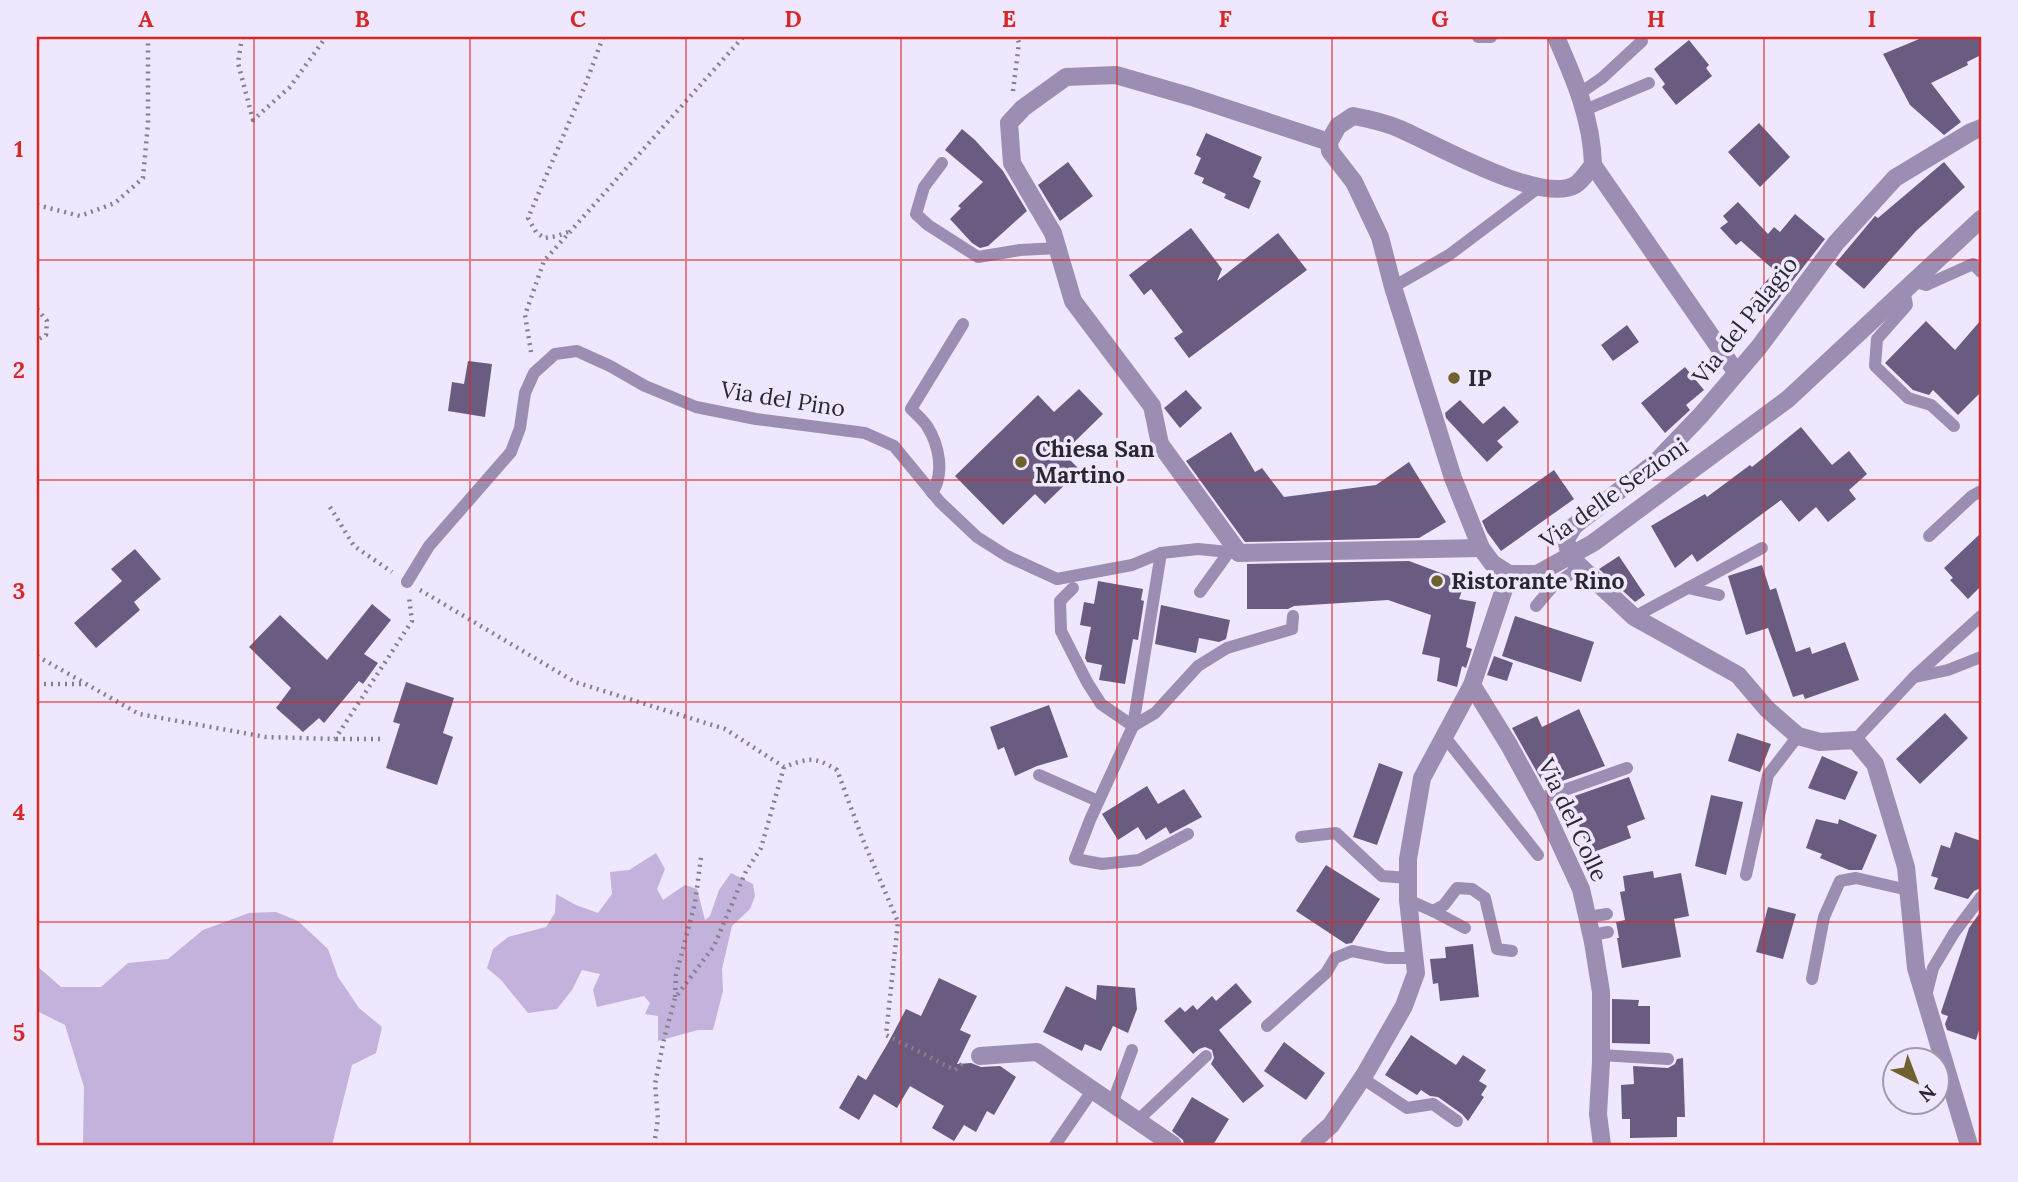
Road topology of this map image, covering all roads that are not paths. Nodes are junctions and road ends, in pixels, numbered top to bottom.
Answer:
1 (1478, 37) edge
2 (1492, 37) edge
3 (1556, 37) edge
4 (1642, 41) dead end
5 (1649, 83) dead end
6 (1583, 101) junction
7 (1981, 128) edge
8 (1329, 142) junction
9 (942, 163) dead end
10 (1593, 165) junction
11 (1538, 188) junction
12 (1978, 224) edge
13 (1058, 248) junction
14 (1981, 272) edge
15 (1909, 285) junction
16 (1393, 287) junction
17 (963, 324) dead end
18 (1736, 372) junction
19 (1954, 426) dead end
20 (1981, 491) edge
21 (932, 493) junction
22 (1929, 536) dead end
23 (1481, 548) junction
24 (1762, 548) dead end
25 (1234, 552) junction
26 (1161, 553) junction
27 (1575, 562) junction
28 (1508, 574) junction
29 (407, 582) road end
30 (1688, 587) junction
31 (1073, 588) dead end
32 (1200, 592) dead end
33 (1719, 595) dead end
34 (1536, 606) dead end
35 (1293, 616) dead end
36 (1981, 616) edge
37 (1634, 617) junction
38 (1981, 657) edge
39 (1914, 677) junction
40 (1472, 685) junction
41 (1132, 726) junction
42 (1444, 736) junction
43 (1798, 736) junction
44 (1855, 740) junction
45 (1627, 768) dead end
46 (1039, 775) dead end
47 (1539, 799) junction
48 (1098, 802) junction
49 (1188, 834) dead end
50 (1301, 837) dead end
51 (1538, 855) dead end
52 (1746, 875) dead end
53 (1408, 878) junction
54 (1908, 891) junction
55 (1981, 897) edge
56 (1408, 900) junction
57 (1433, 911) junction
58 (1607, 914) dead end
59 (1588, 917) junction
60 (1465, 928) dead end
61 (1512, 951) dead end
62 (1415, 958) junction
63 (1812, 979) dead end
64 (1926, 997) junction
65 (1268, 1027) dead end
66 (1132, 1050) dead end
67 (1600, 1055) junction
68 (980, 1056) road end
69 (1206, 1056) dead end
70 (1668, 1059) dead end
71 (1362, 1078) junction
72 (1092, 1091) junction
73 (1112, 1104) junction
74 (1137, 1121) junction
75 (1457, 1121) dead end
76 (1055, 1145) edge
77 (1172, 1145) edge
78 (1309, 1145) edge
79 (1602, 1145) edge
80 (1969, 1145) edge

1 - 2 lane
3 - 6 street
4 - 6 lane
5 - 6 lane
6 - 10 street
7 - 18 street, Via del Palagio
8 - 11 street
8 - 13 street
8 - 16 street
9 - 13 lane
10 - 11 street
10 - 18 street
11 - 16 lane
12 - 15 street, Via delle Sezioni
13 - 25 street
14 - 15 lane
15 - 19 lane
15 - 27 street, Via delle Sezioni
16 - 23 street
17 - 21 lane
18 - 27 street, Via del Palagio
20 - 22 lane
21 - 26 lane, Via del Pino
21 - 29 lane, Via del Pino
23 - 25 street
23 - 28 street
24 - 30 lane
25 - 26 lane, Via del Pino
25 - 32 lane
26 - 41 lane
27 - 28 street, Via delle Sezioni
27 - 34 lane
27 - 37 street
28 - 40 street
30 - 33 lane
30 - 37 lane
31 - 41 lane
35 - 41 lane
36 - 39 lane
37 - 43 street
38 - 39 lane
39 - 44 lane
40 - 42 street
40 - 47 street, Via del Colle
41 - 48 lane
42 - 51 lane
42 - 53 street
43 - 44 street
43 - 52 lane
44 - 54 street
45 - 47 lane
46 - 48 lane
47 - 59 street, Via del Colle
48 - 49 lane
50 - 53 lane
53 - 56 street
54 - 63 lane
54 - 64 street
55 - 64 lane
56 - 57 lane
56 - 62 street
57 - 60 lane
57 - 61 lane
58 - 59 lane
59 - 67 street, Via del Colle
62 - 65 lane
62 - 71 street
64 - 80 street
66 - 73 lane
67 - 70 lane
67 - 79 street, Via del Colle
68 - 72 street
69 - 74 lane
71 - 75 lane
71 - 78 street
72 - 73 street
72 - 76 lane
73 - 74 street
74 - 77 street

